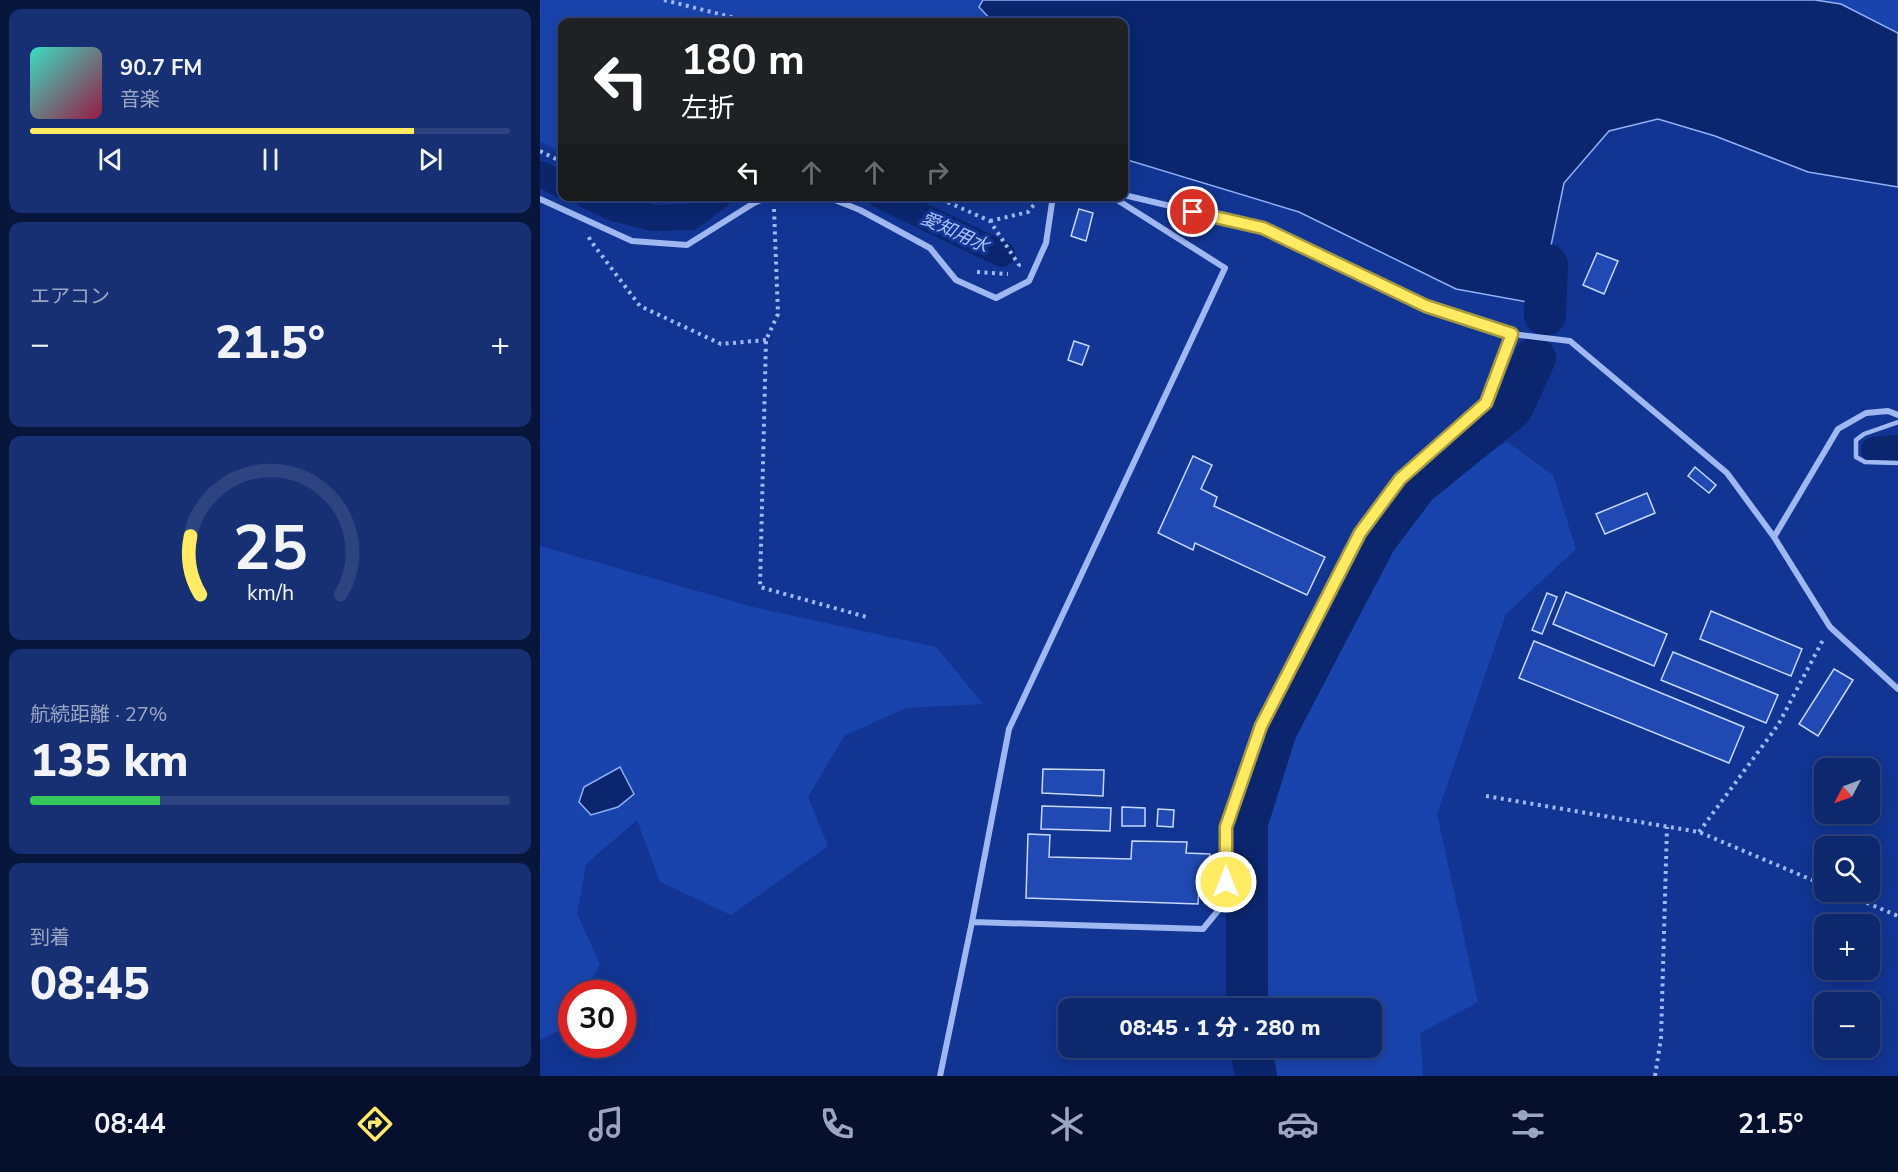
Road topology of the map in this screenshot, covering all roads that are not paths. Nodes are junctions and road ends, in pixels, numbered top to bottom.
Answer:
1 (1128, 196) edge
2 (540, 200) edge
3 (758, 201) edge
4 (838, 201) edge
5 (1052, 201) edge
6 (1119, 201) edge
7 (1512, 334) junction
8 (1898, 415) edge
9 (1898, 422) edge
10 (1898, 463) edge
11 (1774, 537) junction
12 (1898, 689) edge
13 (972, 922) junction
14 (940, 1076) edge

1 - 7 street
2 - 3 street
4 - 5 street
6 - 13 street
7 - 11 street
7 - 13 street
8 - 11 street
9 - 10 lane
11 - 12 street
13 - 14 street

